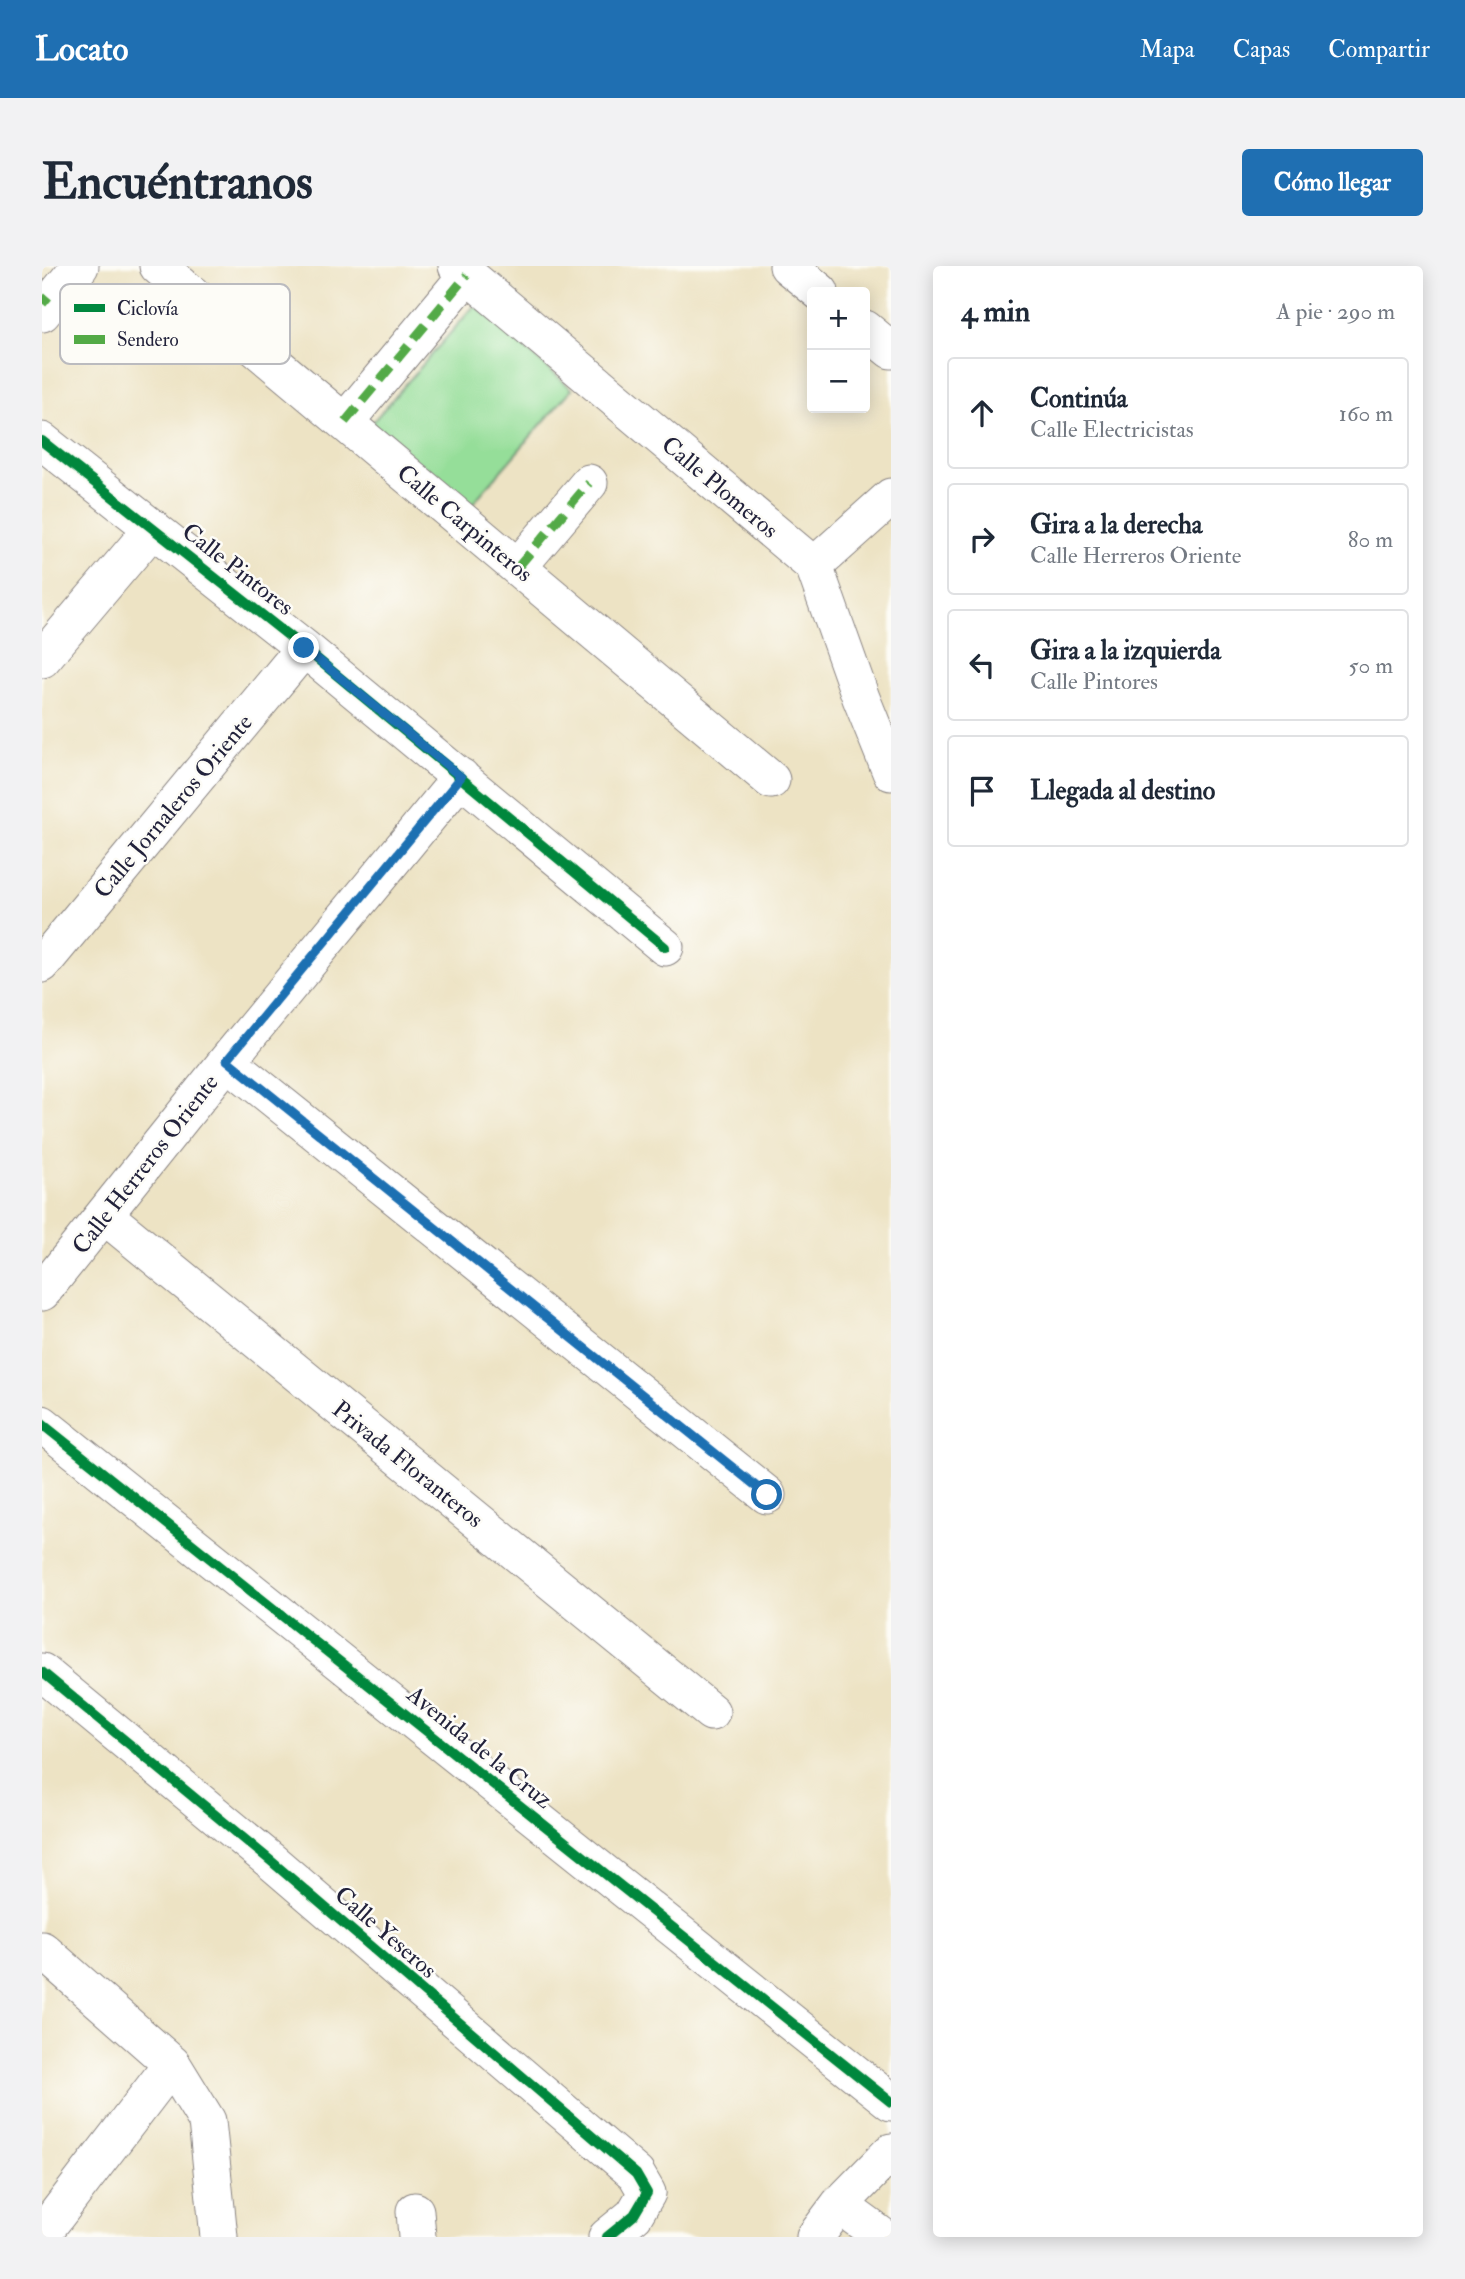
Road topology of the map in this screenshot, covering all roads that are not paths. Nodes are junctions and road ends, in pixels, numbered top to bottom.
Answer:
1 (80, 266) edge
2 (159, 266) edge
3 (788, 266) edge
4 (462, 271) edge
5 (63, 284) edge
6 (180, 284) edge
7 (814, 287) edge
8 (60, 288) edge
9 (45, 304) edge
10 (870, 333) edge
11 (891, 350) edge
12 (276, 364) edge
13 (345, 422) junction
14 (42, 441) edge
15 (589, 483) dead end
16 (891, 497) edge
17 (153, 528) junction
18 (814, 566) junction
19 (518, 568) junction
20 (304, 648) junction
21 (42, 659) edge
22 (891, 772) edge
23 (461, 777) junction
24 (771, 780) dead end
25 (665, 947) dead end
26 (42, 964) edge
27 (227, 1060) junction
28 (104, 1215) junction
29 (42, 1292) edge
30 (42, 1424) edge
31 (767, 1495) dead end
32 (42, 1672) edge
33 (711, 1712) dead end
34 (42, 1950) edge
35 (172, 2064) junction
36 (891, 2102) edge
37 (891, 2152) edge
38 (839, 2205) junction
39 (42, 2234) edge
40 (219, 2237) edge
41 (607, 2237) edge
42 (814, 2237) edge
43 (883, 2237) edge

1 - 5 street
2 - 6 street, Calle Carpinteros
3 - 7 street
4 - 13 street
4 - 18 street, Calle Plomeros
8 - 9 street
10 - 11 street
12 - 13 street, Calle Carpinteros
13 - 19 street, Calle Carpinteros
14 - 17 street, Calle Pintores
15 - 19 street
16 - 18 street
17 - 20 street, Calle Pintores
17 - 21 street
18 - 22 street
19 - 24 street, Calle Carpinteros
20 - 23 street, Calle Pintores
20 - 26 street, Calle Jornaleros Oriente
23 - 25 street, Calle Pintores
23 - 27 street, Calle Herreros Oriente
27 - 28 street, Calle Herreros Oriente
27 - 31 street
28 - 29 street, Calle Herreros Oriente
28 - 33 street, Privada Floranteros
30 - 36 street, Avenida de la Cruz
32 - 41 street, Calle Yeseros
34 - 35 street
35 - 39 street
35 - 40 street
37 - 38 street
38 - 42 street
38 - 43 street

